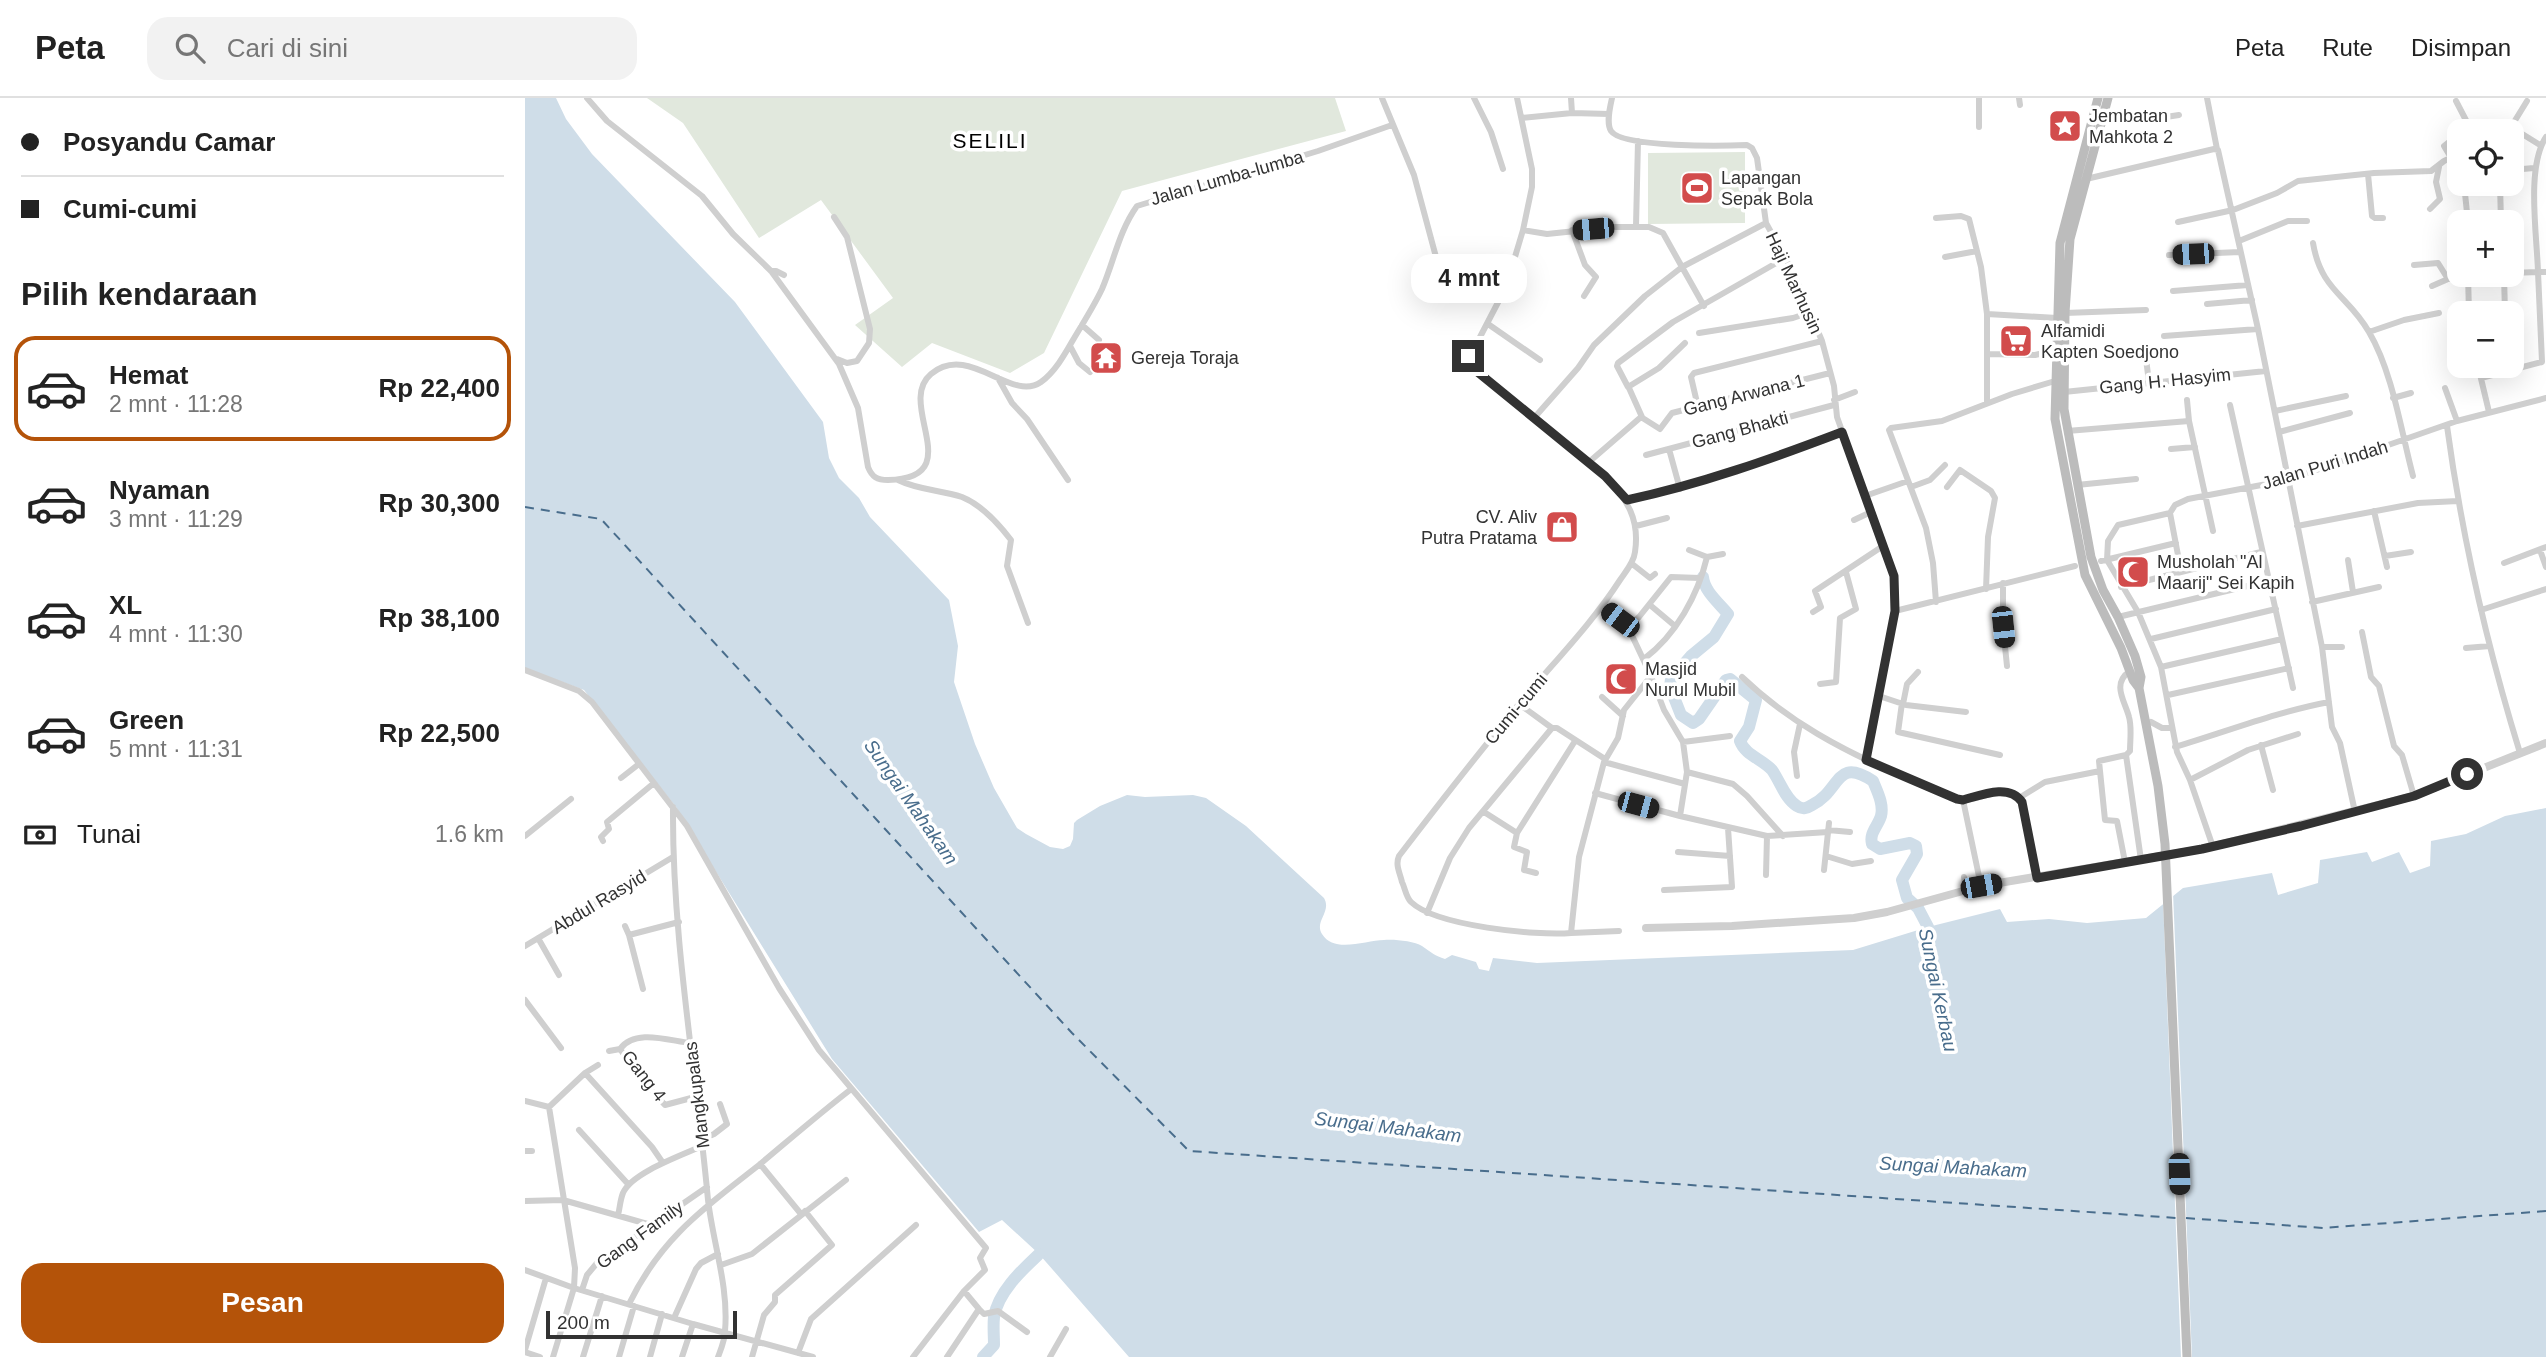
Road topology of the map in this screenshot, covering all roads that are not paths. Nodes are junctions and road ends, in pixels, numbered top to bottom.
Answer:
1 (587, 98) edge
2 (1382, 98) edge
3 (1474, 98) edge
4 (1517, 98) edge
5 (1571, 98) edge
6 (1612, 98) edge
7 (1979, 98) edge
8 (2098, 98) edge
9 (2108, 98) edge
10 (2207, 98) edge
11 (2527, 99) edge
12 (2456, 101) dead end
13 (1572, 113) junction
14 (1609, 114) junction
15 (2104, 115) junction
16 (2179, 115) dead end
17 (1522, 118) junction
18 (2465, 119) edge
19 (2516, 119) edge
20 (1392, 125) junction
21 (1979, 127) dead end
22 (2524, 135) edge
23 (2546, 137) edge
24 (1638, 141) junction
25 (2540, 145) junction
26 (2217, 149) junction
27 (2447, 161) edge
28 (2439, 166) junction
29 (2534, 168) junction
30 (1503, 169) dead end
31 (2524, 169) edge
32 (2368, 174) junction
33 (2086, 179) junction
34 (2430, 209) dead end
35 (2233, 210) junction
36 (834, 217) dead end
37 (1936, 218) dead end
38 (2383, 218) dead end
39 (2307, 220) dead end
40 (2178, 222) dead end
41 (1766, 223) junction
42 (1636, 226) junction
43 (1523, 230) junction
44 (1572, 230) junction
45 (2239, 242) junction
46 (2313, 243) dead end
47 (1977, 251) junction
48 (2241, 252) junction
49 (2169, 255) dead end
50 (1945, 257) dead end
51 (1785, 258) junction
52 (2414, 265) dead end
53 (1682, 267) junction
54 (1511, 270) junction
55 (771, 271) junction
56 (2542, 272) edge
57 (2524, 273) edge
58 (784, 275) dead end
59 (2447, 277) edge
60 (2447, 279) edge
61 (2248, 285) junction
62 (2432, 286) dead end
63 (2173, 291) dead end
64 (1584, 296) dead end
65 (2252, 300) junction
66 (2207, 304) dead end
67 (1704, 306) junction
68 (2146, 310) dead end
69 (1811, 312) junction
70 (2439, 313) dead end
71 (1987, 314) junction
72 (2061, 316) junction
73 (1488, 324) junction
74 (1082, 325) junction
75 (2258, 328) junction
76 (2369, 332) junction
77 (1699, 333) dead end
78 (2164, 336) dead end
79 (2061, 338) junction
80 (1099, 340) dead end
81 (1822, 341) junction
82 (1685, 343) dead end
83 (1070, 346) junction
84 (2056, 350) junction
85 (1987, 354) junction
86 (835, 358) junction
87 (2146, 359) dead end
88 (1540, 360) dead end
89 (2524, 366) edge
90 (2266, 371) junction
91 (1090, 372) dead end
92 (1830, 373) junction
93 (997, 376) junction
94 (2481, 378) edge
95 (2055, 381) junction
96 (2148, 382) junction
97 (1629, 388) junction
98 (2445, 388) dead end
99 (2064, 392) junction
100 (1855, 393) dead end
101 (2411, 393) dead end
102 (2346, 396) dead end
103 (2393, 398) junction
104 (2546, 398) edge
105 (2187, 400) dead end
106 (1834, 403) junction
107 (1987, 403) junction
108 (2230, 405) dead end
109 (1698, 407) junction
110 (2275, 411) junction
111 (2489, 412) junction
112 (2350, 413) dead end
113 (1642, 417) junction
114 (1534, 418) junction
115 (2189, 421) junction
116 (2458, 421) junction
117 (2448, 425) junction
118 (2066, 431) junction
119 (1842, 432) junction
120 (2279, 432) junction
121 (2403, 441) junction
122 (2195, 447) junction
123 (1669, 449) junction
124 (2171, 449) dead end
125 (1646, 455) dead end
126 (1588, 462) junction
127 (1945, 465) dead end
128 (2413, 476) dead end
129 (2136, 479) dead end
130 (898, 480) junction
131 (1068, 480) dead end
132 (2288, 480) junction
133 (1910, 484) junction
134 (2077, 485) junction
135 (1947, 487) dead end
136 (2247, 487) junction
137 (1680, 489) junction
138 (2205, 495) junction
139 (1865, 496) junction
140 (1627, 500) junction
141 (2458, 501) junction
142 (2374, 511) junction
143 (1871, 512) junction
144 (2170, 513) junction
145 (1667, 518) dead end
146 (1854, 520) dead end
147 (1636, 526) junction
148 (2297, 526) junction
149 (2213, 531) dead end
150 (2176, 543) junction
151 (1884, 546) junction
152 (2543, 549) edge
153 (1689, 550) dead end
154 (2261, 552) junction
155 (2411, 552) dead end
156 (1723, 554) dead end
157 (2385, 556) junction
158 (1707, 557) junction
159 (2104, 560) junction
160 (2348, 560) dead end
161 (1631, 563) junction
162 (2504, 563) dead end
163 (2075, 566) dead end
164 (2546, 566) edge
165 (2387, 567) dead end
166 (2181, 571) junction
167 (1846, 572) junction
168 (1655, 574) dead end
169 (1700, 578) junction
170 (2268, 581) junction
171 (2003, 583) junction
172 (2122, 587) junction
173 (2379, 587) dead end
174 (1986, 589) junction
175 (2546, 589) edge
176 (2353, 593) junction
177 (1936, 602) junction
178 (2312, 602) junction
179 (1650, 605) junction
180 (1603, 607) junction
181 (2276, 609) junction
182 (2481, 610) junction
183 (1895, 611) junction
184 (1813, 612) dead end
185 (2138, 612) junction
186 (2118, 617) junction
187 (1028, 623) dead end
188 (1675, 626) junction
189 (1628, 627) junction
190 (2362, 632) dead end
191 (2151, 639) junction
192 (2282, 639) junction
193 (2490, 646) junction
194 (2322, 647) junction
195 (2342, 647) dead end
196 (2466, 648) dead end
197 (1644, 660) junction
198 (2007, 666) dead end
199 (2161, 667) junction
200 (2289, 668) junction
201 (525, 670) edge
202 (1918, 672) dead end
203 (1651, 676) junction
204 (1742, 677) dead end
205 (2136, 679) junction
206 (1819, 684) dead end
207 (2293, 688) dead end
208 (2168, 695) junction
209 (1879, 696) junction
210 (1602, 697) dead end
211 (2329, 702) junction
212 (1519, 704) junction
213 (1903, 704) junction
214 (1966, 712) dead end
215 (1623, 716) junction
216 (2151, 722) dead end
217 (1800, 724) junction
218 (1552, 728) junction
219 (2171, 728) junction
220 (2298, 734) dead end
221 (1730, 736) dead end
222 (1576, 741) junction
223 (1683, 742) junction
224 (2546, 743) edge
225 (2262, 745) junction
226 (2175, 747) junction
227 (2520, 753) junction
228 (2000, 755) dead end
229 (2126, 755) junction
230 (1604, 760) junction
231 (1866, 760) junction
232 (639, 764) junction
233 (2100, 771) junction
234 (1687, 772) junction
235 (1797, 776) dead end
236 (621, 778) dead end
237 (2190, 780) junction
238 (654, 783) junction
239 (1685, 784) junction
240 (2273, 790) dead end
241 (1595, 793) junction
242 (2414, 796) junction
243 (2019, 798) junction
244 (571, 799) dead end
245 (1963, 800) junction
246 (673, 807) junction
247 (1484, 812) junction
248 (2355, 812) junction
249 (1680, 816) junction
250 (1728, 828) junction
251 (1828, 828) junction
252 (1850, 832) dead end
253 (1517, 833) junction
254 (525, 836) edge
255 (1767, 836) junction
256 (1783, 836) junction
257 (603, 841) dead end
258 (2213, 847) junction
259 (1678, 852) dead end
260 (1730, 856) junction
261 (1826, 856) junction
262 (673, 858) junction
263 (2141, 860) junction
264 (1871, 862) dead end
265 (2125, 862) junction
266 (1824, 870) dead end
267 (1536, 873) dead end
268 (1766, 875) dead end
269 (1964, 877) dead end
270 (2037, 878) junction
271 (1981, 886) junction
272 (1664, 890) dead end
273 (1966, 890) junction
274 (1427, 913) junction
275 (679, 922) junction
276 (625, 926) dead end
277 (1646, 928) dead end
278 (1619, 931) dead end
279 (1571, 933) junction
280 (629, 935) junction
281 (538, 938) junction
282 (525, 946) edge
283 (559, 975) dead end
284 (643, 989) dead end
285 (525, 1000) edge
286 (690, 1043) junction
287 (561, 1048) dead end
288 (620, 1049) junction
289 (609, 1051) dead end
290 (598, 1065) dead end
291 (585, 1073) junction
292 (850, 1090) junction
293 (695, 1097) junction
294 (525, 1101) edge
295 (720, 1104) dead end
296 (548, 1107) junction
297 (579, 1130) dead end
298 (702, 1143) junction
299 (663, 1163) junction
300 (760, 1164) junction
301 (846, 1180) dead end
302 (628, 1184) junction
303 (708, 1187) junction
304 (563, 1200) junction
305 (525, 1201) edge
306 (709, 1203) junction
307 (803, 1212) junction
308 (618, 1215) junction
309 (651, 1225) junction
310 (916, 1225) dead end
311 (718, 1254) junction
312 (721, 1265) junction
313 (525, 1270) edge
314 (546, 1278) junction
315 (578, 1289) junction
316 (964, 1291) junction
317 (602, 1296) junction
318 (632, 1305) junction
319 (979, 1309) junction
320 (662, 1314) junction
321 (674, 1318) junction
322 (692, 1324) junction
323 (1066, 1329) dead end
324 (1027, 1332) dead end
325 (726, 1333) junction
326 (756, 1343) junction
327 (525, 1351) edge
328 (798, 1353) junction
329 (789, 1354) edge
330 (540, 1357) edge
331 (553, 1357) edge
332 (583, 1357) edge
333 (619, 1357) edge
334 (650, 1357) edge
335 (683, 1357) edge
336 (718, 1357) edge
337 (752, 1357) edge
338 (813, 1357) edge
339 (913, 1357) edge
340 (947, 1357) edge
341 (1050, 1357) edge
342 (2187, 1357) edge

1 - 55 street
2 - 20 street
3 - 30 street
4 - 17 street, Cumi-cumi
5 - 13 street
6 - 14 street
7 - 21 street
8 - 72 main road
9 - 15 main road
10 - 26 street
11 - 19 street
12 - 18 street
13 - 14 street
13 - 17 street
14 - 24 street, Haji Marhusin
15 - 16 street
15 - 33 main road
17 - 43 street, Cumi-cumi
20 - 54 street
20 - 74 street, Jalan Lumba-lumba
22 - 25 street
23 - 25 street
24 - 41 street, Haji Marhusin
24 - 42 street
25 - 29 street
26 - 33 street
26 - 35 street
27 - 28 street
28 - 32 street
28 - 34 street
29 - 31 street
29 - 56 street
32 - 35 street
32 - 38 street
33 - 72 main road
35 - 40 street
35 - 45 street
36 - 86 street
37 - 47 street
39 - 45 street
41 - 51 street, Haji Marhusin
41 - 53 street
42 - 44 street
42 - 53 street
43 - 44 street
43 - 54 street, Cumi-cumi
44 - 64 street
45 - 48 street
46 - 76 street
47 - 50 street
47 - 71 street
48 - 49 street
48 - 61 street
51 - 67 street
51 - 69 street, Haji Marhusin
52 - 59 street
53 - 67 street
53 - 114 street
54 - 73 street, Cumi-cumi
55 - 58 street
55 - 86 street
56 - 57 street
56 - 89 street
60 - 62 street
61 - 63 street
61 - 65 street
65 - 66 street
65 - 75 street
67 - 97 street
68 - 72 street
69 - 77 street
69 - 81 street, Haji Marhusin
70 - 76 street
71 - 72 street
71 - 85 street
72 - 79 main road
73 - 88 street
73 - 114 street, Cumi-cumi
74 - 80 street
74 - 83 street, Jalan Lumba-lumba
75 - 78 street
75 - 90 street
76 - 103 street
79 - 84 main road
79 - 99 main road
81 - 92 street, Haji Marhusin
81 - 109 street
82 - 97 street
83 - 91 street
83 - 93 street, Jalan Lumba-lumba
84 - 85 street
84 - 95 main road
85 - 107 street
86 - 130 street
87 - 96 street
90 - 96 street, Gang H. Hasyim
90 - 110 street
92 - 106 street, Haji Marhusin
92 - 109 street, Gang Arwana 1
93 - 130 street, Jalan Lumba-lumba
93 - 131 street
94 - 111 street
95 - 107 street
95 - 205 main road
96 - 99 street, Gang H. Hasyim
97 - 113 street
98 - 116 street
99 - 118 main road
100 - 106 street, Gang Bhakti
101 - 103 street
102 - 110 street
103 - 121 street
104 - 111 street, Jalan Puri Indah
105 - 115 street
106 - 119 street, Haji Marhusin
106 - 123 street, Gang Bhakti
107 - 133 street
108 - 136 street
109 - 113 street, Gang Arwana 1
110 - 120 street
111 - 116 street, Jalan Puri Indah
112 - 120 street
113 - 126 street
114 - 126 street, Cumi-cumi
115 - 118 street
115 - 122 street
116 - 117 street, Jalan Puri Indah
117 - 121 street, Jalan Puri Indah
117 - 141 street
118 - 134 main road
119 - 137 street
119 - 139 street, Haji Marhusin
120 - 132 street
121 - 128 street
121 - 132 street, Jalan Puri Indah
122 - 124 street
122 - 138 street
123 - 125 street, Gang Bhakti
123 - 137 street
126 - 140 street, Cumi-cumi
127 - 133 street
129 - 134 street
130 - 187 street
132 - 136 street, Jalan Puri Indah
132 - 148 street
133 - 139 street
133 - 177 street
134 - 186 main road
135 - 174 street
136 - 138 street, Jalan Puri Indah
136 - 154 street
137 - 140 street
138 - 144 street, Jalan Puri Indah
138 - 149 street
139 - 143 street, Haji Marhusin
140 - 147 street, Cumi-cumi
141 - 142 street
141 - 182 street
142 - 148 street
142 - 157 street
143 - 146 street
143 - 151 street, Haji Marhusin
144 - 150 street
144 - 159 street, Jalan Puri Indah
145 - 147 street
147 - 161 street, Cumi-cumi
148 - 178 street
150 - 159 street
150 - 166 street
151 - 167 street
151 - 183 street, Haji Marhusin
152 - 162 street
152 - 164 street
153 - 158 street
154 - 166 street
154 - 170 street
155 - 157 street
156 - 158 street
157 - 165 street
158 - 169 street
159 - 172 street
160 - 176 street
161 - 168 street
161 - 180 street, Cumi-cumi
163 - 171 street
166 - 172 street
167 - 184 street
167 - 206 street
169 - 179 street
169 - 188 street
170 - 181 street
170 - 185 street
171 - 174 street
171 - 198 street
172 - 185 street
173 - 176 street
174 - 177 street
175 - 182 street
176 - 178 street
177 - 183 street
178 - 194 street
179 - 188 street
179 - 189 street
180 - 189 street
180 - 212 street, Cumi-cumi
181 - 191 street
181 - 192 street
182 - 193 street
183 - 209 street, Haji Marhusin
185 - 186 street
185 - 191 street
186 - 205 main road
188 - 197 street
189 - 197 street
190 - 242 street
191 - 199 street
192 - 199 street
192 - 200 street
193 - 196 street
193 - 227 street
194 - 195 street
194 - 211 street
197 - 203 street
199 - 208 street
200 - 207 street
200 - 208 street
201 - 232 street
202 - 213 street
203 - 215 street
203 - 223 street
204 - 217 street
205 - 229 street
205 - 342 main road
208 - 219 street
209 - 213 street
209 - 231 street, Haji Marhusin
210 - 215 street
211 - 226 street
211 - 248 street
212 - 218 street
212 - 274 street, Cumi-cumi
213 - 214 street
213 - 228 street
215 - 230 street
216 - 219 street
217 - 231 street
217 - 235 street
218 - 222 street
218 - 247 street
219 - 226 street
220 - 225 street
221 - 223 street
222 - 230 street
222 - 253 street
223 - 234 street
224 - 227 street
225 - 237 street
225 - 240 street
226 - 237 street
227 - 242 street
229 - 233 street
229 - 263 street
230 - 239 street
230 - 241 street
231 - 245 street
232 - 236 street
232 - 238 street
233 - 243 street
233 - 265 street
234 - 239 street
234 - 256 street
237 - 258 street
238 - 246 street
238 - 257 street
239 - 249 street
241 - 249 street
241 - 279 street
242 - 248 street
243 - 245 street
243 - 270 street
244 - 254 street
245 - 271 street
246 - 262 street, Mangkupalas
246 - 292 street
247 - 253 street
247 - 274 street
248 - 258 street
249 - 250 street
250 - 255 street
250 - 260 street
251 - 252 street
251 - 256 street
251 - 261 street
253 - 267 street
255 - 256 street
255 - 268 street
258 - 263 street
259 - 260 street
260 - 272 street
261 - 264 street
261 - 266 street
262 - 275 street, Mangkupalas
262 - 281 street, Abdul Rasyid
263 - 265 street
265 - 270 street
269 - 273 street
270 - 271 street
271 - 273 street
273 - 277 street
274 - 279 street
275 - 280 street
275 - 286 street, Mangkupalas
276 - 280 street
278 - 279 street
280 - 284 street
281 - 282 street, Abdul Rasyid
281 - 283 street
285 - 287 street
286 - 288 street, Gang 4
286 - 293 street, Mangkupalas
288 - 289 street
288 - 293 street, Gang 4
290 - 291 street
291 - 296 street
291 - 299 street
292 - 300 street
292 - 316 street
293 - 298 street, Mangkupalas
294 - 296 street
295 - 298 street
296 - 304 street
297 - 302 street
298 - 299 street
298 - 303 street, Mangkupalas
299 - 302 street
300 - 306 street
300 - 307 street
301 - 307 street
302 - 308 street
303 - 306 street, Mangkupalas
303 - 309 street, Gang Family
304 - 305 street
304 - 308 street
304 - 315 street
306 - 311 street, Mangkupalas
306 - 318 street
307 - 312 street
307 - 326 street
308 - 309 street
309 - 315 street, Gang Family
310 - 328 street
311 - 312 street, Mangkupalas
311 - 321 street
312 - 325 street, Mangkupalas
313 - 314 street
314 - 315 street
314 - 327 street
315 - 317 street
315 - 331 street
316 - 319 street
316 - 339 street
317 - 318 street
317 - 332 street
318 - 320 street
318 - 333 street
319 - 324 street
319 - 340 street
320 - 321 street
320 - 334 street
321 - 322 street
322 - 325 street
322 - 335 street
323 - 341 street
325 - 326 street
325 - 336 street
326 - 329 street
326 - 337 street
327 - 330 street
328 - 329 street
328 - 338 street

